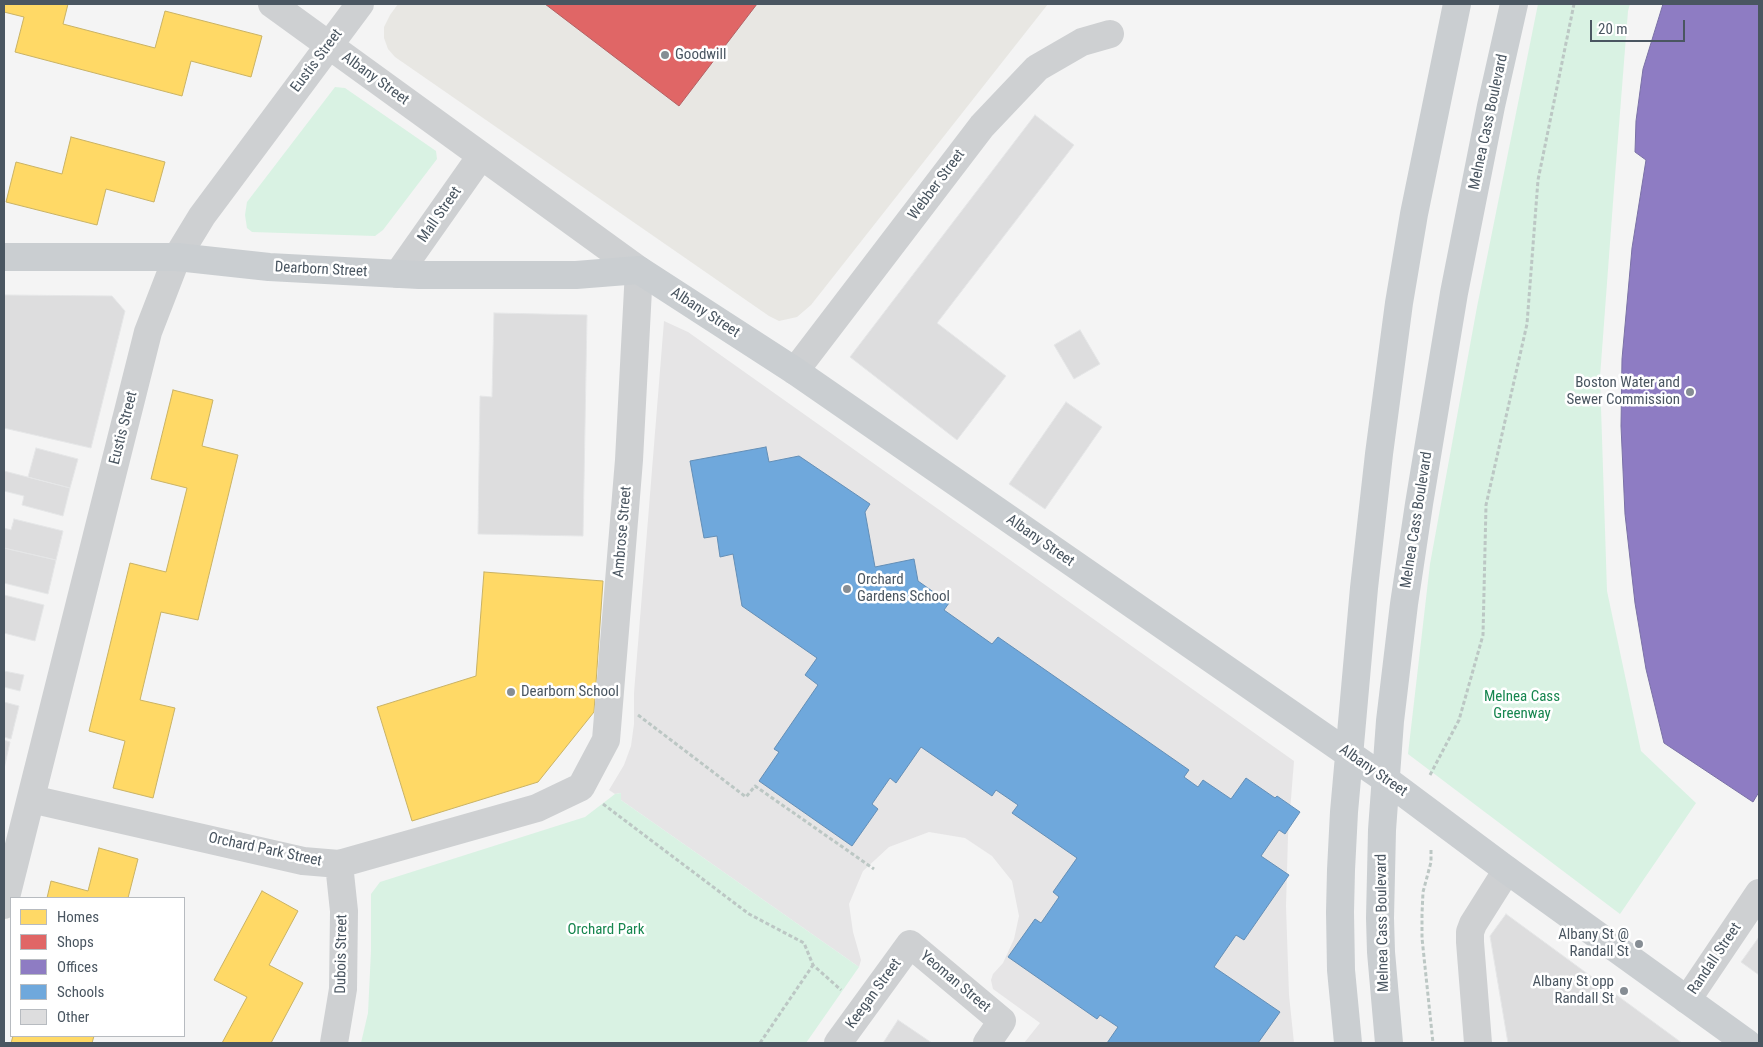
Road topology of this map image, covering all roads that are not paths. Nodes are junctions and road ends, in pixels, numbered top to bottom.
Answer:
1 (272, 4) edge
2 (360, 4) edge
3 (1457, 4) edge
4 (1514, 4) edge
5 (1110, 34) dead end
6 (329, 45) junction
7 (481, 156) junction
8 (4, 257) edge
9 (177, 257) junction
10 (639, 270) junction
11 (398, 274) junction
12 (795, 371) junction
13 (1349, 755) junction
14 (1385, 779) junction
15 (589, 794) joint
16 (31, 799) junction
17 (339, 864) junction
18 (1507, 870) junction
19 (1759, 893) edge
20 (4, 904) edge
21 (910, 944) joint
22 (1687, 1000) junction
23 (334, 1043) edge
24 (838, 1043) edge
25 (987, 1043) edge
26 (1348, 1043) edge
27 (1389, 1043) edge
28 (1478, 1043) edge
29 (1747, 1043) edge

1 - 6 street, Albany Street
2 - 6 street, Eustis Street
3 - 13 main road
4 - 14 main road, Melnea Cass Boulevard
5 - 12 street, Webber Street
6 - 7 street, Albany Street
6 - 9 street, Eustis Street
7 - 10 street, Albany Street
7 - 11 street, Mall Street
8 - 9 main road, Dearborn Street
9 - 11 main road, Dearborn Street
9 - 16 street, Eustis Street
10 - 11 main road, Dearborn Street
10 - 12 main road, Albany Street
10 - 15 street, Ambrose Street
12 - 13 main road, Albany Street
13 - 14 main road, Albany Street
13 - 26 main road
14 - 18 main road, Albany Street
14 - 27 main road, Melnea Cass Boulevard
15 - 17 street, Orchard Park Street
16 - 17 street, Orchard Park Street
16 - 20 street, Eustis Street
17 - 23 street, Dubois Street
18 - 22 main road, Albany Street
18 - 28 street
19 - 22 street, Randall Street
21 - 24 street, Keegan Street
21 - 25 street, Yeoman Street
22 - 29 main road, Albany Street

